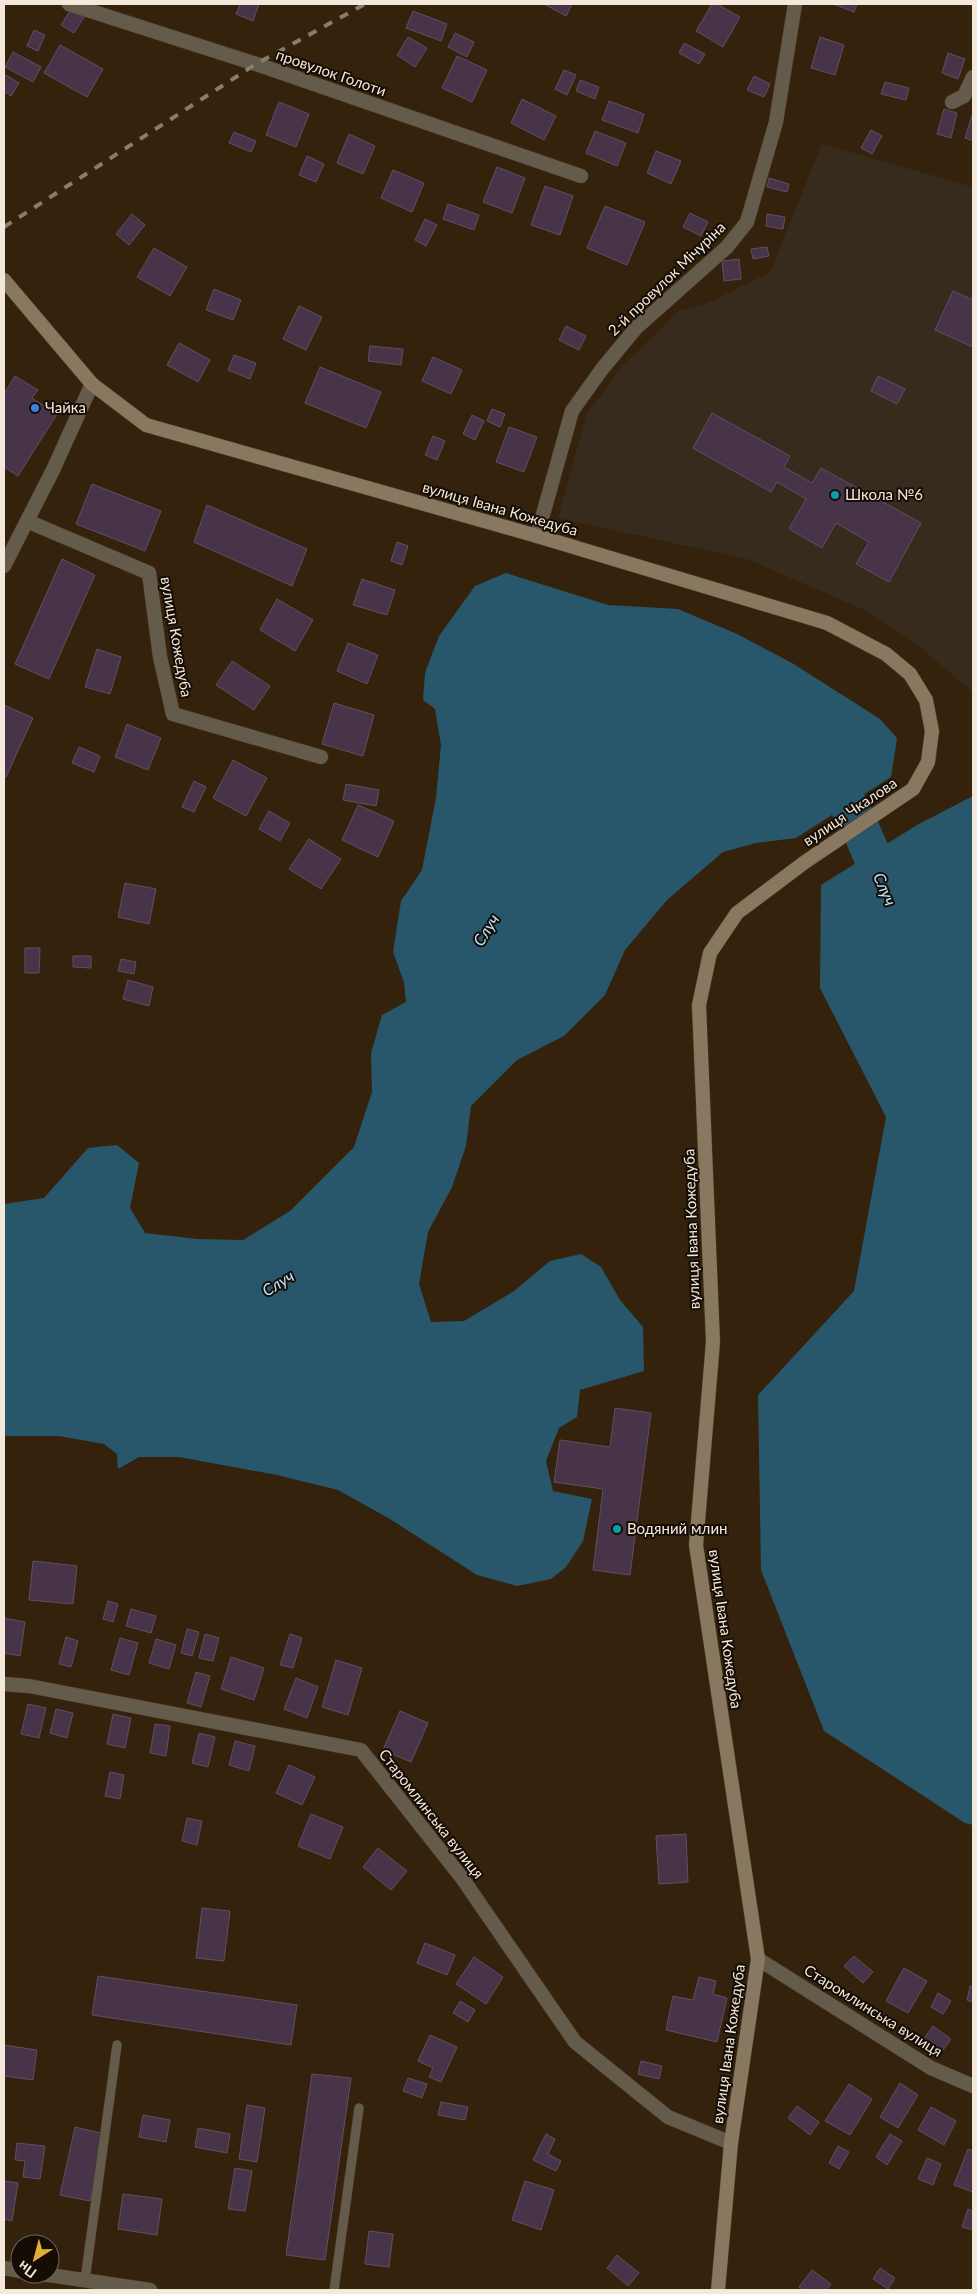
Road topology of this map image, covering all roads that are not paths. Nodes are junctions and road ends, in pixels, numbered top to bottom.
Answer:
1 (70, 4) edge
2 (795, 4) edge
3 (973, 77) edge
4 (952, 102) dead end
5 (582, 176) dead end
6 (4, 280) edge
7 (92, 384) junction
8 (27, 522) junction
9 (537, 536) junction
10 (4, 566) edge
11 (321, 757) dead end
12 (913, 789) joint
13 (805, 862) joint
14 (4, 1684) edge
15 (758, 1959) junction
16 (117, 2045) dead end
17 (973, 2086) edge
18 (359, 2108) dead end
19 (731, 2142) junction
20 (60, 2277) edge
21 (84, 2280) junction
22 (150, 2290) edge
23 (334, 2290) edge
24 (718, 2290) edge

1 - 5 street, провулок Голоти
2 - 9 street, 2-й провулок Мічуріна
3 - 4 street
6 - 7 main road, вулиця Івана Кожедуба
7 - 8 street
7 - 9 main road, вулиця Івана Кожедуба
8 - 10 street
8 - 11 street, вулиця Кожедуба
9 - 12 main road, вулиця Івана Кожедуба
12 - 13 main road, вулиця Чкалова
13 - 15 main road, вулиця Івана Кожедуба
14 - 19 street, Старомлинська вулиця
15 - 17 street, Старомлинська вулиця
15 - 19 main road, вулиця Івана Кожедуба
16 - 21 lane
18 - 23 lane
19 - 24 main road, вулиця Івана Кожедуба
20 - 21 street
21 - 22 street

